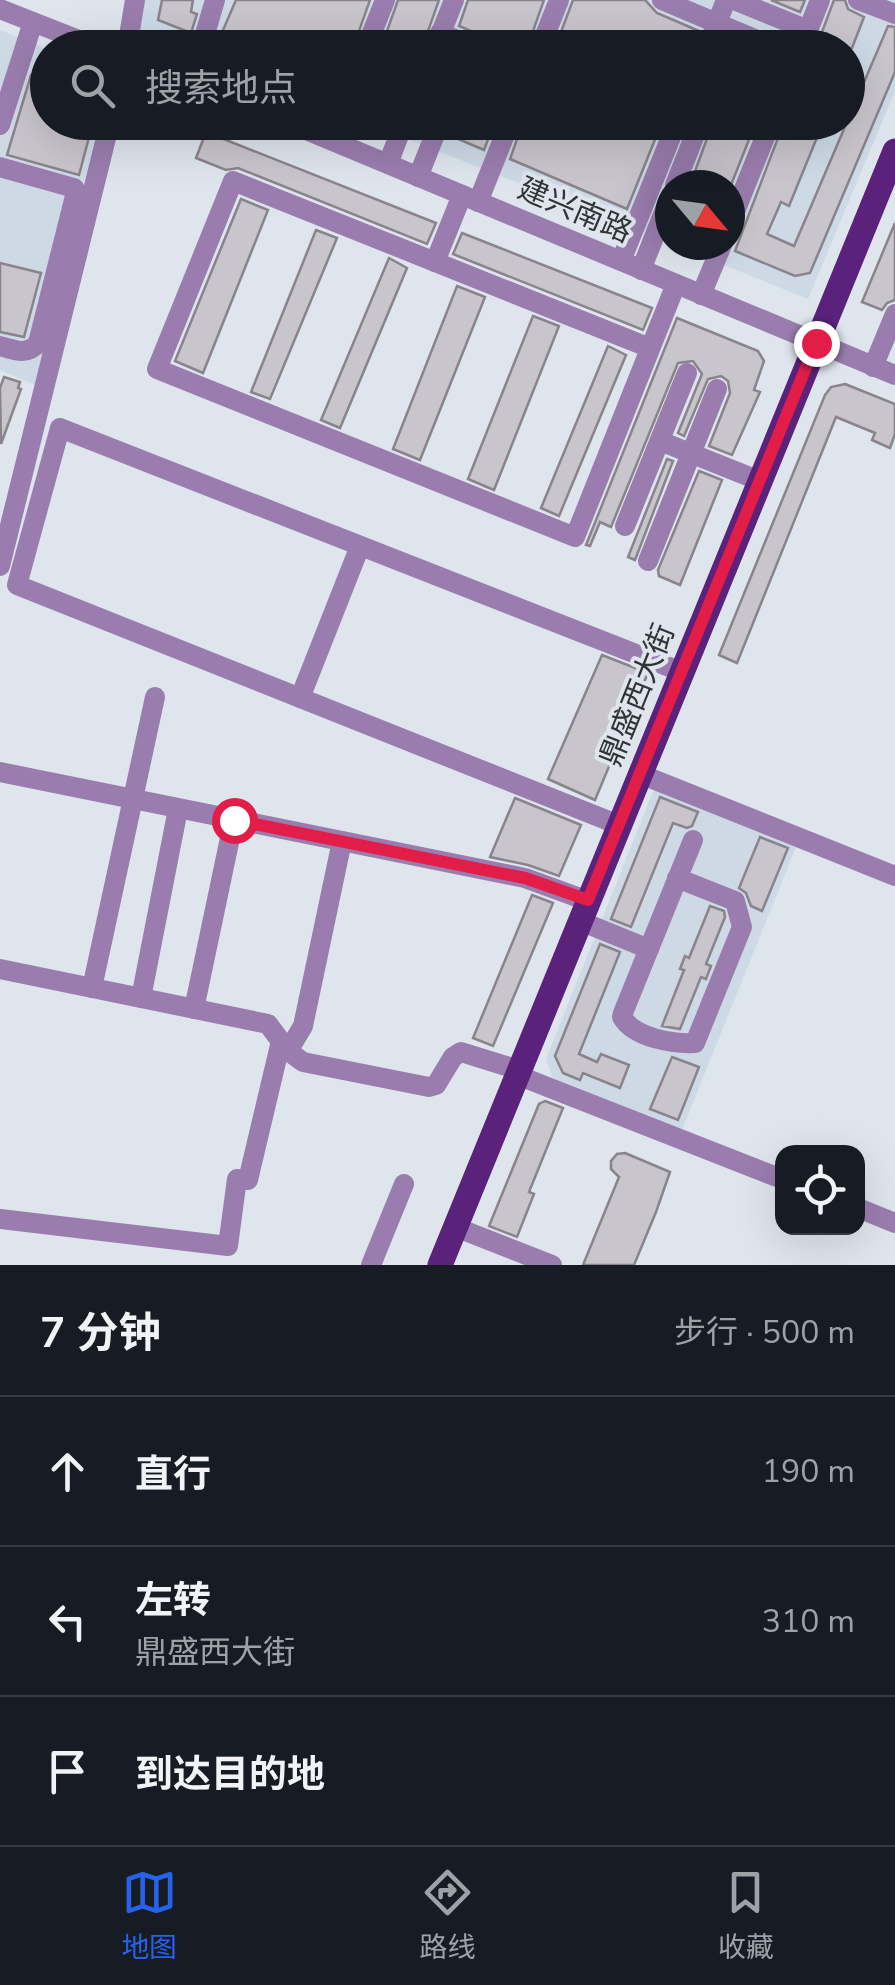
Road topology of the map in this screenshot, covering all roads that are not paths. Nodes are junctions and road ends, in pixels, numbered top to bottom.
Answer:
1 (135, 0) edge
2 (215, 0) edge
3 (386, 0) edge
4 (454, 0) edge
5 (559, 0) edge
6 (662, 0) edge
7 (726, 0) edge
8 (734, 0) edge
9 (820, 0) edge
10 (858, 0) edge
11 (0, 9) edge
12 (895, 14) edge
13 (33, 22) junction
14 (30, 30) edge
15 (53, 30) edge
16 (130, 30) edge
17 (206, 30) edge
18 (374, 30) edge
19 (442, 30) edge
20 (547, 30) edge
21 (720, 30) edge
22 (728, 30) edge
23 (789, 30) edge
24 (808, 30) edge
25 (30, 31) edge
26 (0, 125) edge
27 (105, 140) edge
28 (347, 140) edge
29 (397, 140) edge
30 (433, 140) edge
31 (501, 140) edge
32 (671, 140) edge
33 (693, 140) edge
34 (764, 140) edge
35 (895, 151) edge
36 (388, 164) junction
37 (0, 168) edge
38 (681, 170) edge
39 (418, 177) junction
40 (745, 187) edge
41 (470, 199) junction
42 (655, 224) edge
43 (716, 260) edge
44 (435, 262) junction
45 (631, 266) junction
46 (676, 284) junction
47 (702, 295) junction
48 (895, 314) edge
49 (816, 343) junction
50 (0, 346) edge
51 (650, 348) junction
52 (874, 366) junction
53 (687, 373) dead end
54 (895, 376) edge
55 (717, 389) dead end
56 (660, 441) junction
57 (692, 454) junction
58 (760, 481) junction
59 (626, 526) dead end
60 (360, 546) junction
61 (1, 555) edge
62 (648, 560) dead end
63 (682, 672) junction
64 (155, 697) dead end
65 (300, 698) junction
66 (0, 772) edge
67 (640, 774) junction
68 (134, 800) junction
69 (178, 809) junction
70 (234, 820) junction
71 (619, 825) junction
72 (693, 840) dead end
73 (342, 841) junction
74 (895, 876) edge
75 (678, 878) junction
76 (584, 911) junction
77 (649, 949) junction
78 (0, 969) edge
79 (92, 988) junction
80 (141, 998) junction
81 (194, 1009) junction
82 (285, 1046) junction
83 (518, 1072) junction
84 (775, 1176) edge
85 (404, 1184) dead end
86 (865, 1211) edge
87 (0, 1219) edge
88 (895, 1223) edge
89 (455, 1228) junction
90 (371, 1265) edge
91 (440, 1265) edge
92 (552, 1265) edge

1 - 16 street
2 - 17 street
3 - 18 street
4 - 19 street
5 - 20 street
6 - 21 street
7 - 22 street
8 - 23 street
9 - 24 street
10 - 12 street
11 - 13 street
13 - 14 street
13 - 15 street
25 - 26 street
27 - 61 street
28 - 36 street, 建兴南路
29 - 36 street
30 - 39 street
31 - 41 street
32 - 45 street
33 - 38 street
34 - 40 street
35 - 49 main road, 鼎盛西大街
36 - 39 street, 建兴南路
37 - 50 street
39 - 41 street, 建兴南路
41 - 44 street
41 - 45 street, 建兴南路
42 - 45 street
43 - 47 street
44 - 51 street
44 - 51 street
45 - 46 street, 建兴南路
46 - 47 street, 建兴南路
46 - 51 street
47 - 49 street, 建兴南路
48 - 52 street
49 - 52 street, 建兴南路
49 - 58 main road, 鼎盛西大街
52 - 54 street, 建兴南路
53 - 56 street
55 - 57 street
56 - 57 street
56 - 59 street
57 - 58 street
57 - 62 street
58 - 63 main road, 鼎盛西大街
60 - 63 street
60 - 65 street
60 - 65 street
63 - 67 main road, 鼎盛西大街
64 - 68 street
65 - 71 street
66 - 68 street
67 - 71 main road, 鼎盛西大街
67 - 74 street
68 - 69 street
68 - 79 street
69 - 70 street
69 - 80 street
70 - 73 street
70 - 81 street
71 - 76 main road, 鼎盛西大街
72 - 75 street
73 - 76 street
73 - 82 street
75 - 77 street
75 - 77 street
76 - 77 street
76 - 83 main road, 鼎盛西大街
78 - 79 street
79 - 80 street
80 - 81 street
81 - 82 street
82 - 83 street
82 - 87 street
83 - 84 street
83 - 89 main road, 鼎盛西大街
85 - 90 street
86 - 88 street
89 - 91 main road, 鼎盛西大街
89 - 92 street

